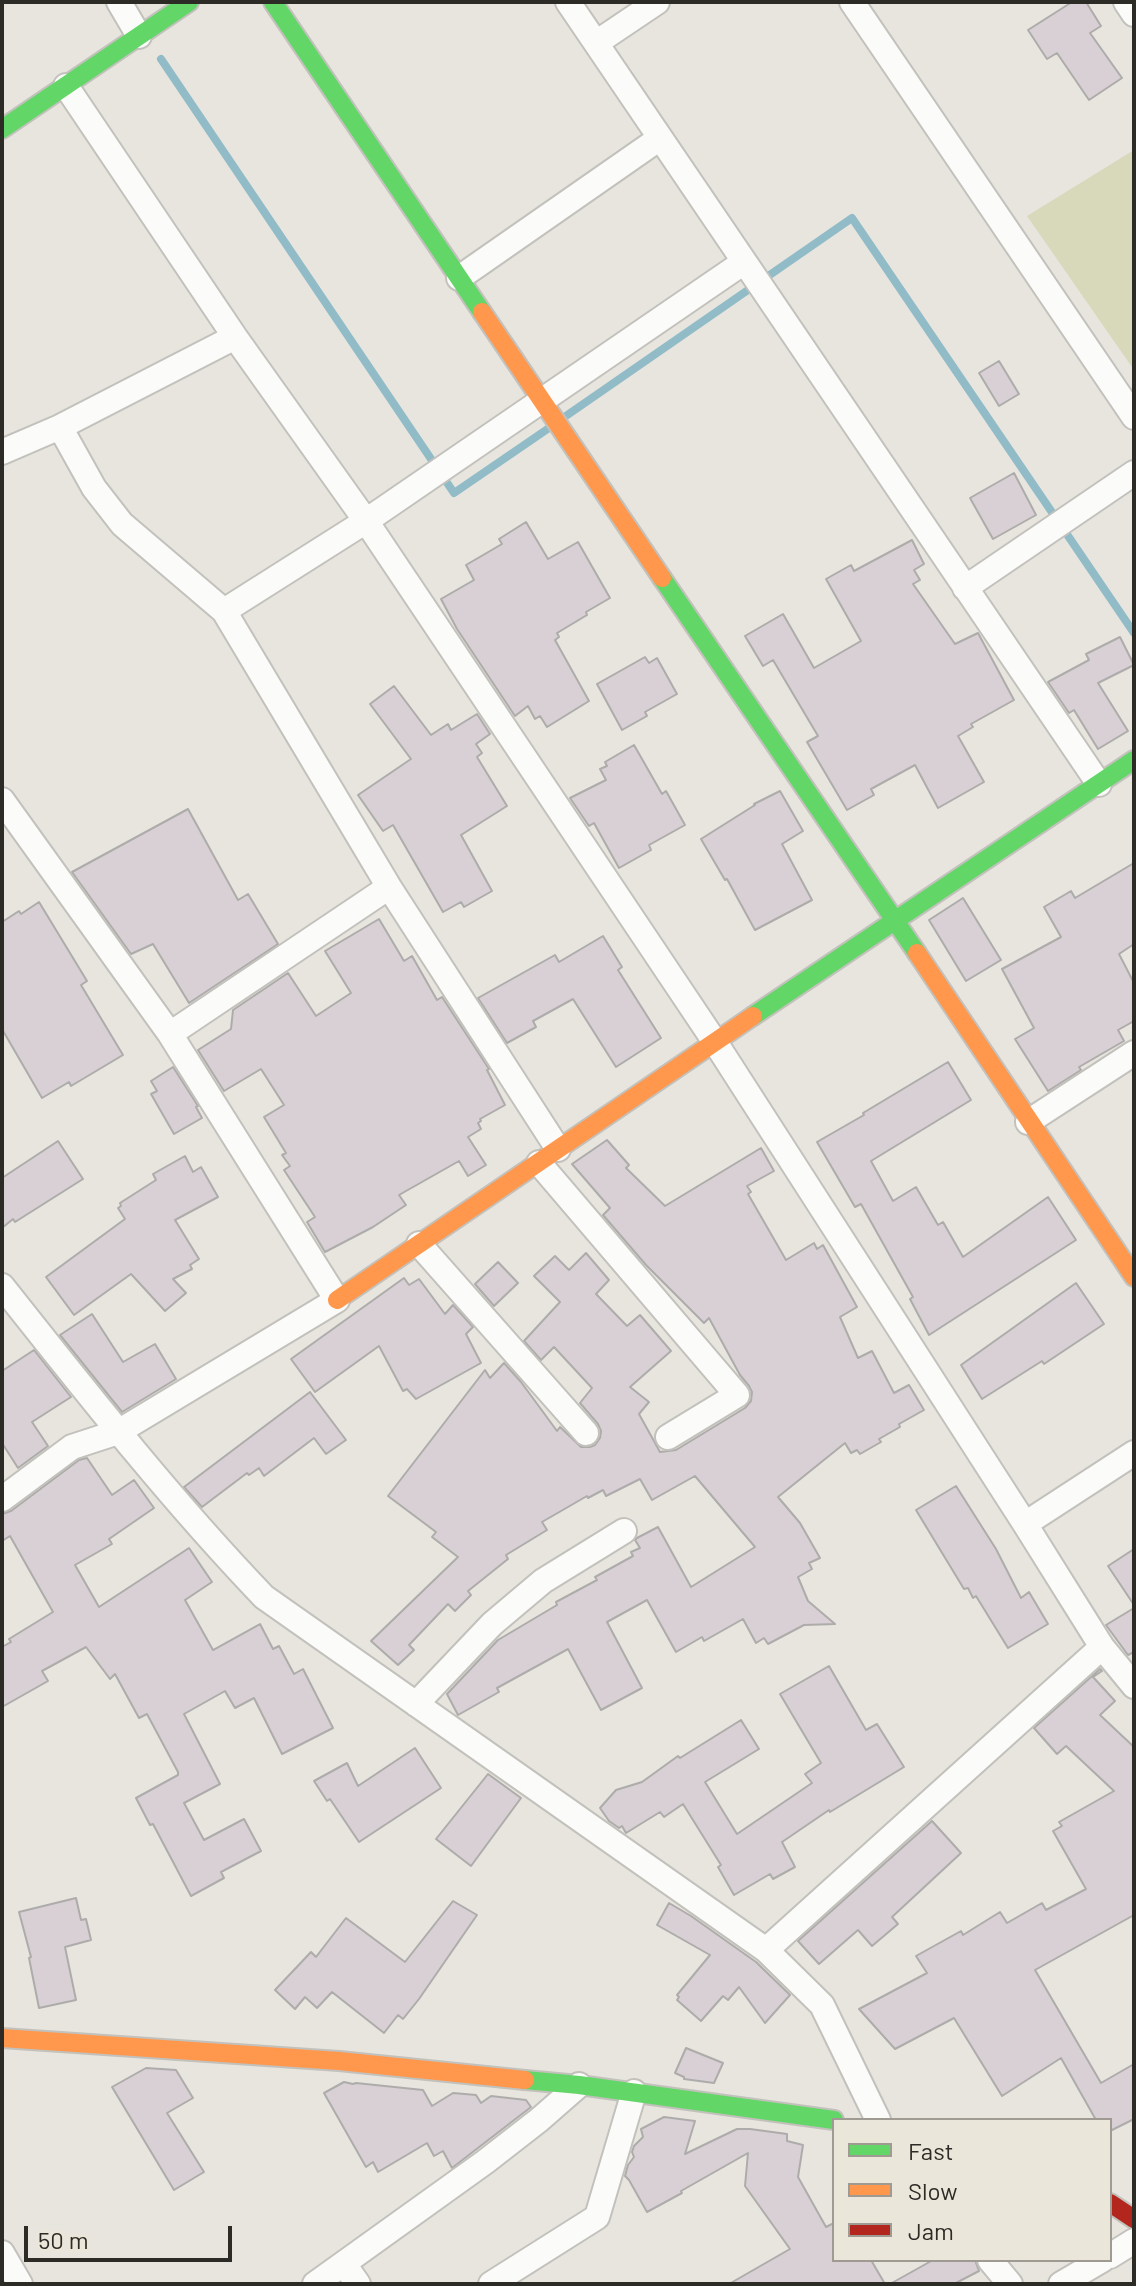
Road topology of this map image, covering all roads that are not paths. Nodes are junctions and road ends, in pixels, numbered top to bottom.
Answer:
1 (119, 2) edge
2 (189, 2) edge
3 (273, 2) edge
4 (568, 2) edge
5 (657, 2) edge
6 (852, 2) edge
7 (1126, 2) edge
8 (1134, 14) edge
9 (139, 36) junction
10 (596, 43) junction
11 (66, 86) junction
12 (2, 129) edge
13 (660, 138) junction
14 (744, 262) junction
15 (459, 278) junction
16 (235, 337) junction
17 (542, 402) junction
18 (1134, 417) edge
19 (60, 427) junction
20 (4, 449) edge
21 (1134, 473) edge
22 (366, 521) junction
23 (965, 588) junction
24 (224, 611) junction
25 (1134, 760) edge
26 (1099, 784) junction
27 (2, 800) edge
28 (389, 887) junction
29 (895, 919) junction
30 (170, 1034) junction
31 (715, 1042) junction
32 (1134, 1053) edge
33 (1028, 1122) junction
34 (548, 1156) junction
35 (419, 1244) junction
36 (1134, 1277) edge
37 (2, 1286) edge
38 (337, 1300) junction
39 (118, 1432) junction
40 (586, 1433) dead end
41 (668, 1437) dead end
42 (1134, 1453) edge
43 (2, 1499) edge
44 (1025, 1524) junction
45 (624, 1531) dead end
46 (1102, 1647) junction
47 (1134, 1686) edge
48 (416, 1704) junction
49 (766, 1950) junction
50 (2, 2038) edge
51 (579, 2085) junction
52 (634, 2092) junction
53 (877, 2118) edge
54 (832, 2120) edge
55 (1112, 2204) edge
56 (1134, 2219) edge
57 (1134, 2241) edge
58 (2, 2253) edge
59 (1112, 2255) edge
60 (992, 2262) edge
61 (1099, 2262) edge
62 (344, 2264) junction
63 (20, 2284) edge
64 (315, 2284) edge
65 (358, 2284) edge
66 (491, 2284) edge
67 (1010, 2284) edge
68 (1061, 2284) edge

1 - 9 street
2 - 9 street
3 - 15 street
4 - 10 street
5 - 10 street
6 - 18 street
7 - 8 street
9 - 11 street
10 - 13 street
11 - 12 street
11 - 16 street
13 - 14 street
13 - 15 street
14 - 17 street
14 - 23 street
15 - 17 street
16 - 19 street
16 - 22 street
17 - 22 street
17 - 29 street
19 - 20 street
19 - 24 street
21 - 23 street
22 - 24 street
22 - 31 street
23 - 26 street
24 - 28 street
25 - 26 street
26 - 29 street
27 - 30 street
28 - 30 street
28 - 34 street
29 - 31 street
29 - 33 street
30 - 38 street
31 - 34 street
31 - 44 street
32 - 33 street
33 - 36 street
34 - 35 street
34 - 41 street
35 - 38 street
35 - 40 street
37 - 39 street
38 - 39 street
39 - 43 street
39 - 48 street
42 - 44 street
44 - 46 street
45 - 48 street
46 - 47 street
46 - 49 street
48 - 49 street
49 - 53 street
50 - 51 street
51 - 52 street
51 - 62 street
52 - 54 street
52 - 66 street
55 - 56 street
57 - 59 street
58 - 63 street
60 - 67 street
61 - 68 street
62 - 64 street
62 - 65 street

